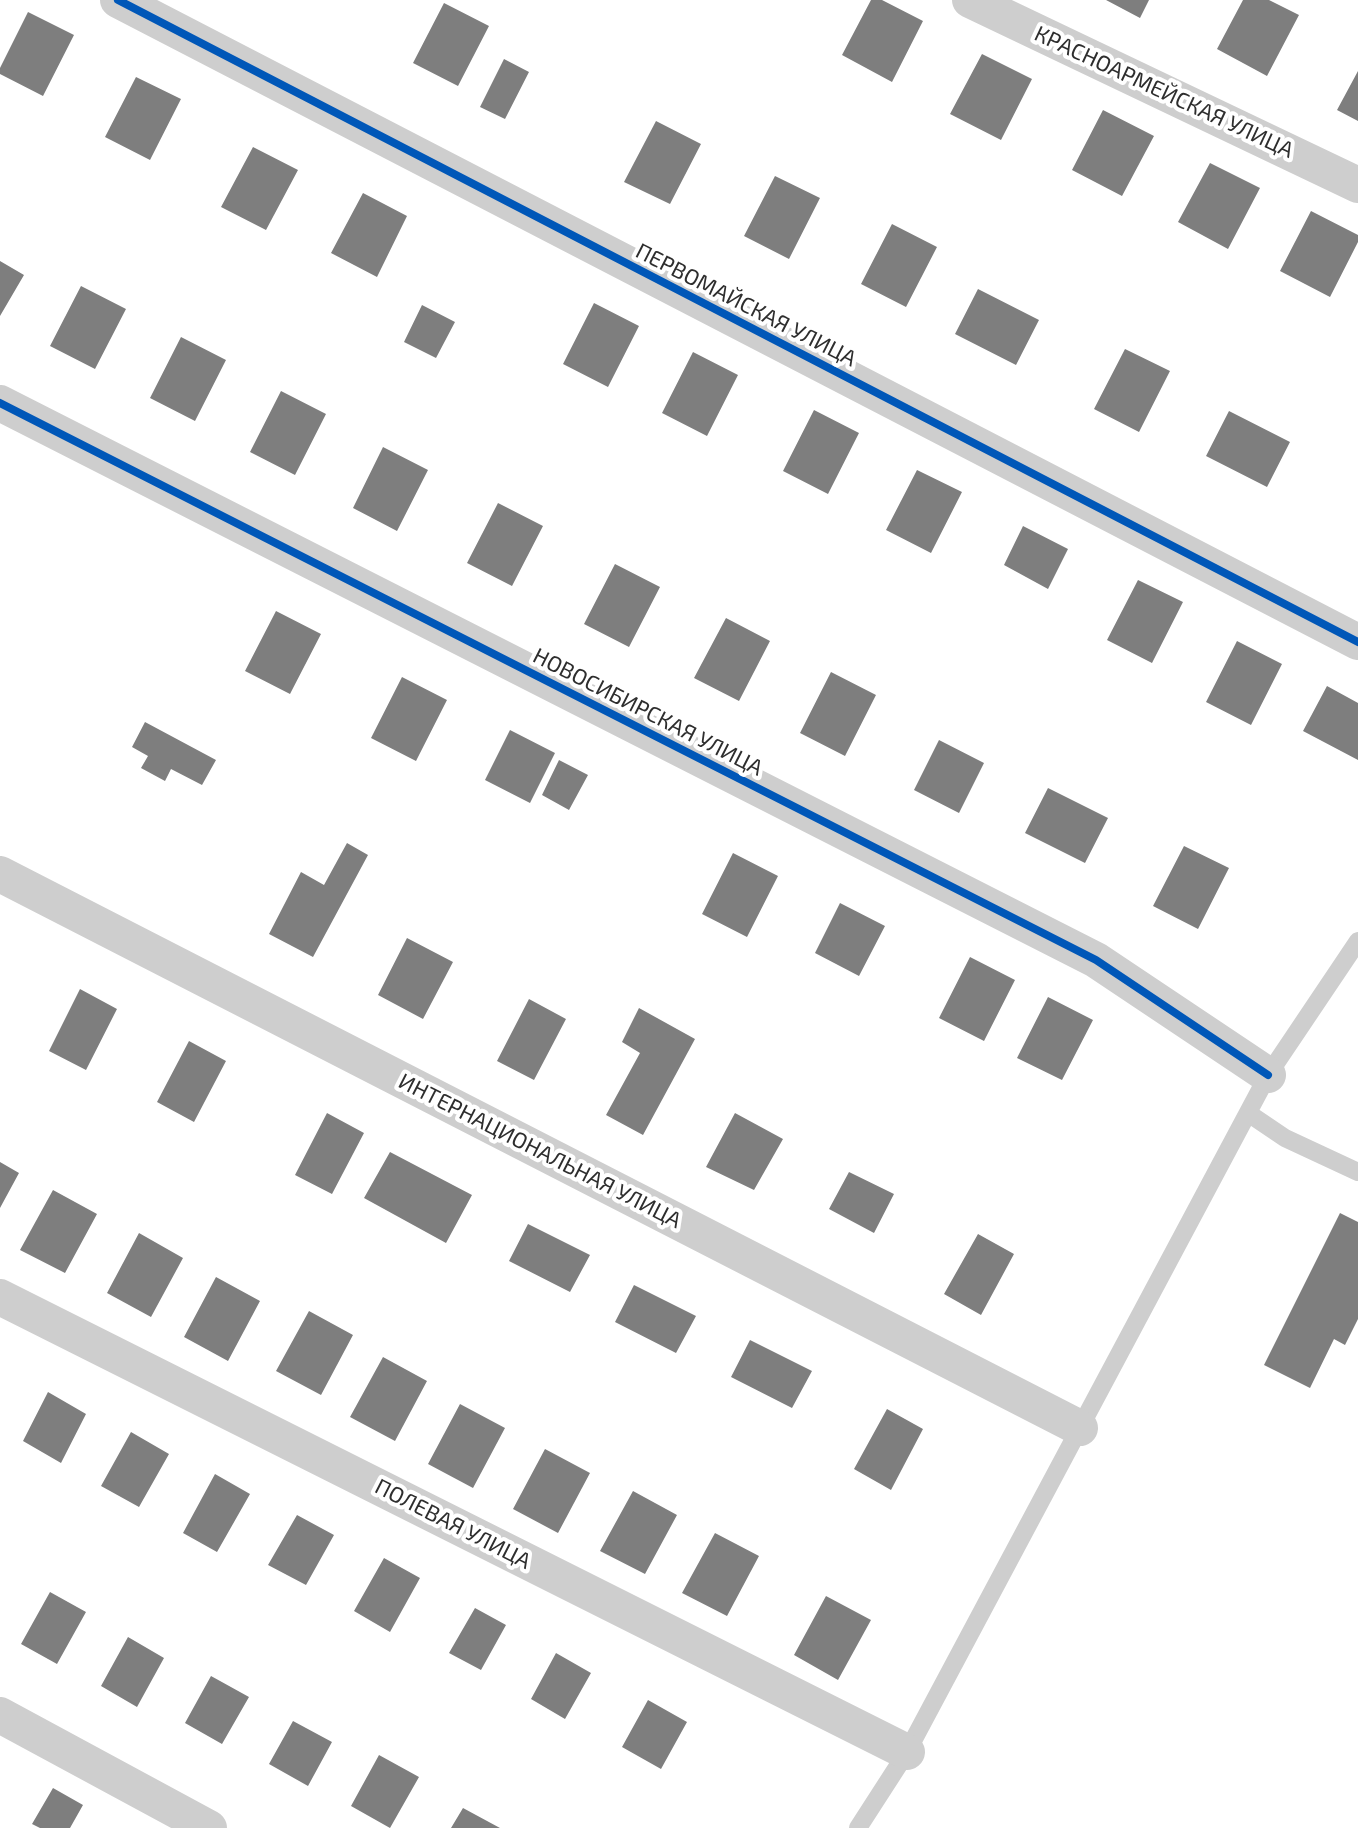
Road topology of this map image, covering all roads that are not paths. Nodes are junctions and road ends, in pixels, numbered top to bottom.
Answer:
1 (118, 0) edge
2 (970, 0) edge
3 (1358, 185) edge
4 (0, 403) edge
5 (1358, 642) edge
6 (0, 874) edge
7 (1358, 941) edge
8 (1268, 1075) junction
9 (1248, 1113) junction
10 (1358, 1172) edge
11 (0, 1297) edge
12 (1080, 1428) junction
13 (0, 1715) edge
14 (907, 1752) junction
15 (209, 1828) edge
16 (858, 1828) edge

1 - 5 street, ПЕРВОМАЙСКАЯ УЛИЦА
2 - 3 street, КРАСНОАРМЕЙСКАЯ УЛИЦА
4 - 8 street, НОВОСИБИРСКАЯ УЛИЦА
6 - 12 street, ИНТЕРНАЦИОНАЛЬНАЯ УЛИЦА
7 - 8 lane
8 - 9 lane
9 - 10 lane
9 - 12 lane
11 - 14 street, ПОЛЕВАЯ УЛИЦА
12 - 14 lane
13 - 15 street
14 - 16 lane

